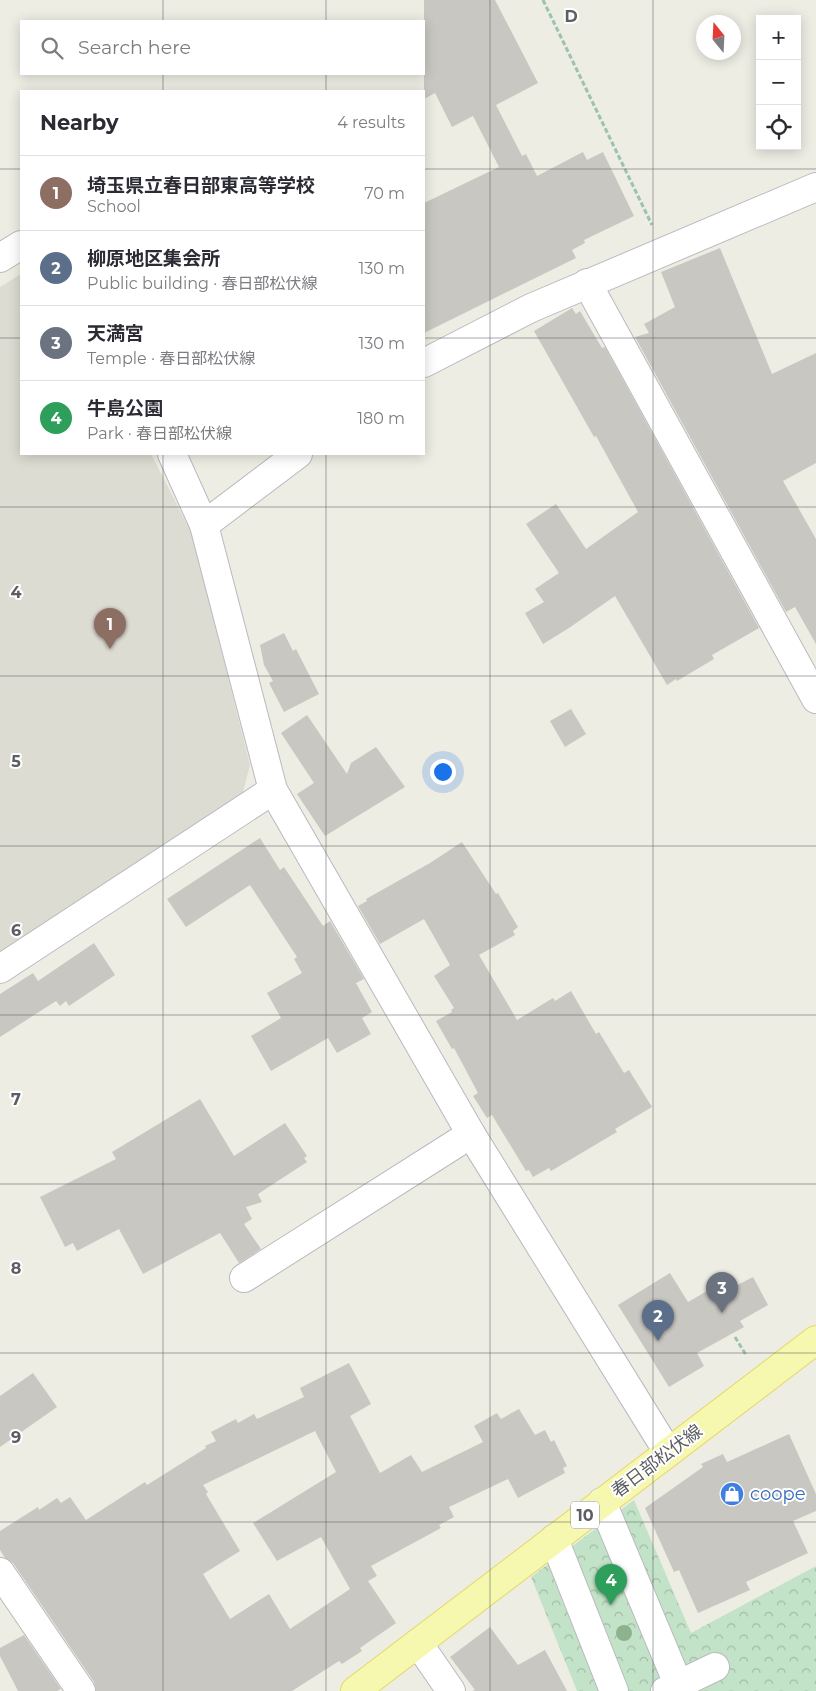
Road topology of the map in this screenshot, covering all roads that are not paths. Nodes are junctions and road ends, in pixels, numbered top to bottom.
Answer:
1 (816, 187) edge
2 (20, 246) edge
3 (0, 258) edge
4 (587, 283) junction
5 (425, 362) edge
6 (172, 455) edge
7 (297, 455) edge
8 (204, 525) junction
9 (816, 698) edge
10 (273, 790) junction
11 (0, 969) edge
12 (471, 1134) junction
13 (244, 1278) dead end
14 (816, 1340) edge
15 (668, 1452) junction
16 (602, 1502) junction
17 (554, 1539) junction
18 (0, 1572) edge
19 (418, 1643) junction
20 (714, 1667) dead end
21 (674, 1689) edge
22 (81, 1691) edge
23 (354, 1691) edge
24 (451, 1691) edge
25 (614, 1691) edge

1 - 4 street
2 - 3 street
4 - 5 street
4 - 9 street
6 - 8 street
7 - 8 street
8 - 10 street
10 - 11 street
10 - 12 street
12 - 13 street
12 - 15 street
14 - 15 main road, 春日部松伏線 / 10
15 - 16 main road, 春日部松伏線 / 10
16 - 17 main road, 春日部松伏線 / 10
16 - 21 street
17 - 19 main road, 春日部松伏線 / 10
17 - 25 street
18 - 22 street
19 - 23 main road, 春日部松伏線 / 10
19 - 24 street
20 - 21 street

